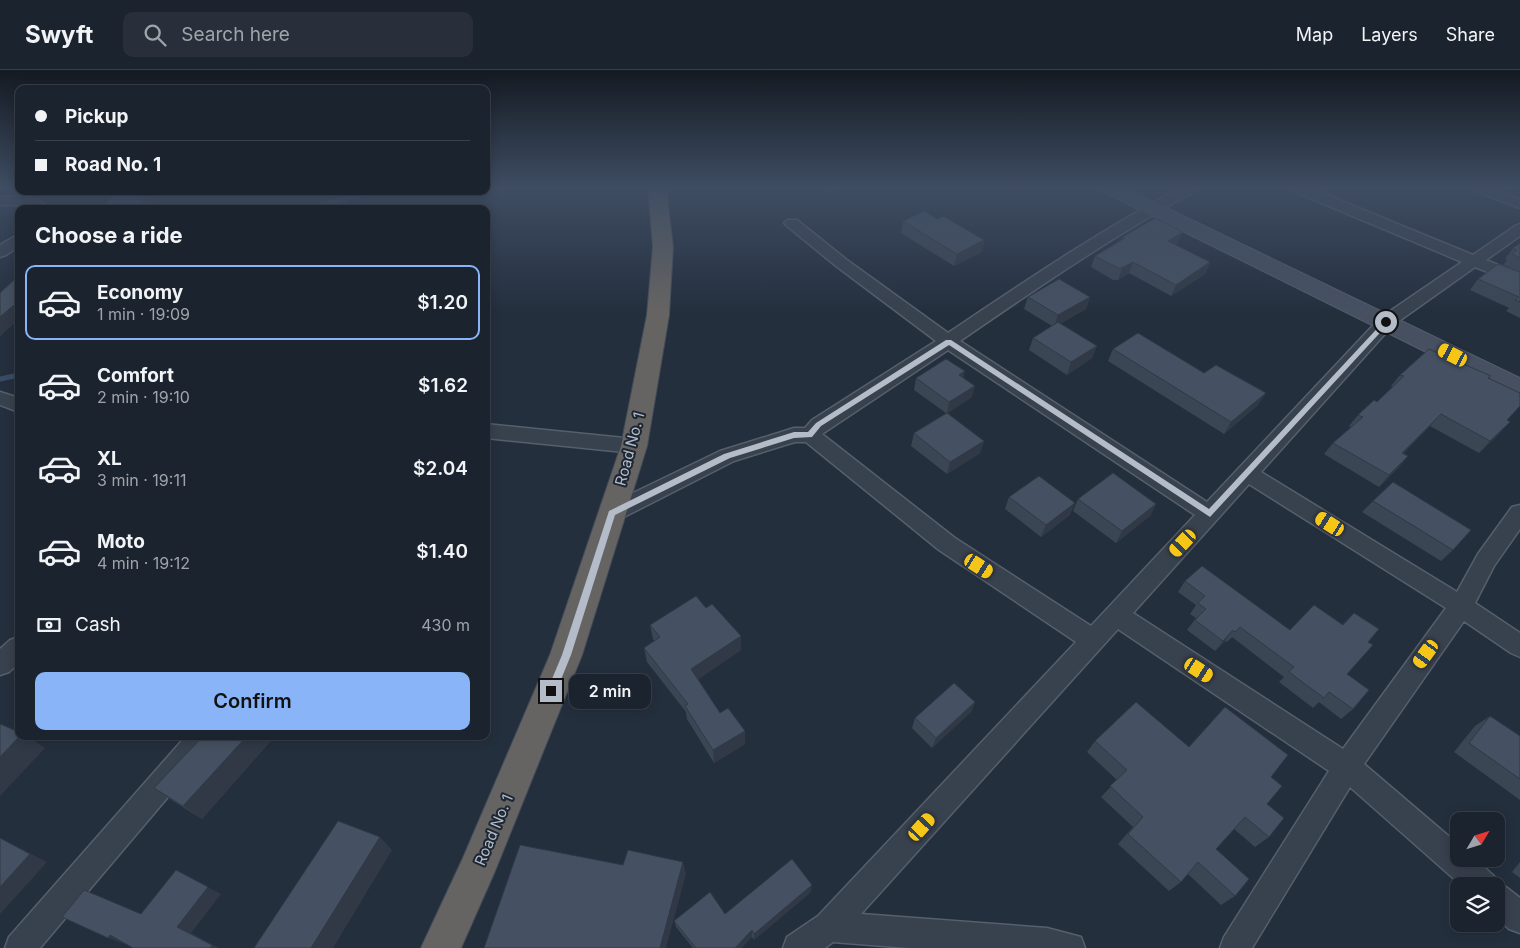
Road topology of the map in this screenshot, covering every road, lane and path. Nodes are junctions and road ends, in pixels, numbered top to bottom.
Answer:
1 (661, 229) edge
2 (799, 229) edge
3 (1118, 229) edge
4 (1196, 229) edge
5 (1398, 229) edge
6 (1520, 229) edge
7 (15, 242) edge
8 (0, 252) edge
9 (1476, 261) junction
10 (1520, 280) edge
11 (1386, 322) junction
12 (949, 342) junction
13 (1520, 388) edge
14 (0, 398) edge
15 (15, 404) edge
16 (490, 430) edge
17 (810, 435) junction
18 (634, 446) junction
19 (1247, 473) junction
20 (612, 513) junction
21 (1520, 513) edge
22 (1210, 514) junction
23 (1461, 606) junction
24 (1116, 615) junction
25 (1093, 640) junction
26 (1520, 646) edge
27 (15, 651) edge
28 (0, 664) edge
29 (200, 740) edge
30 (1347, 767) junction
31 (1474, 877) edge
32 (1505, 905) edge
33 (1520, 918) edge
34 (829, 927) junction
35 (20, 948) edge
36 (440, 948) edge
37 (798, 948) edge
38 (1070, 948) edge
39 (1236, 948) edge

1 - 18 highway, Road No. 1
2 - 12 street
3 - 12 street
4 - 11 main road
5 - 9 street
6 - 9 street
7 - 8 street
9 - 10 street
9 - 11 street
11 - 13 main road
11 - 19 street
12 - 17 street
12 - 22 street
14 - 15 street
16 - 18 street
17 - 20 street
17 - 25 street
18 - 20 highway, Road No. 1
19 - 22 street
19 - 23 street
20 - 36 highway, Road No. 1
21 - 23 street
22 - 24 street
23 - 26 street
23 - 30 street
24 - 25 street
24 - 30 street
25 - 34 street
27 - 28 street
29 - 35 street
30 - 31 street
30 - 39 street
32 - 33 street
34 - 37 street
34 - 38 street

